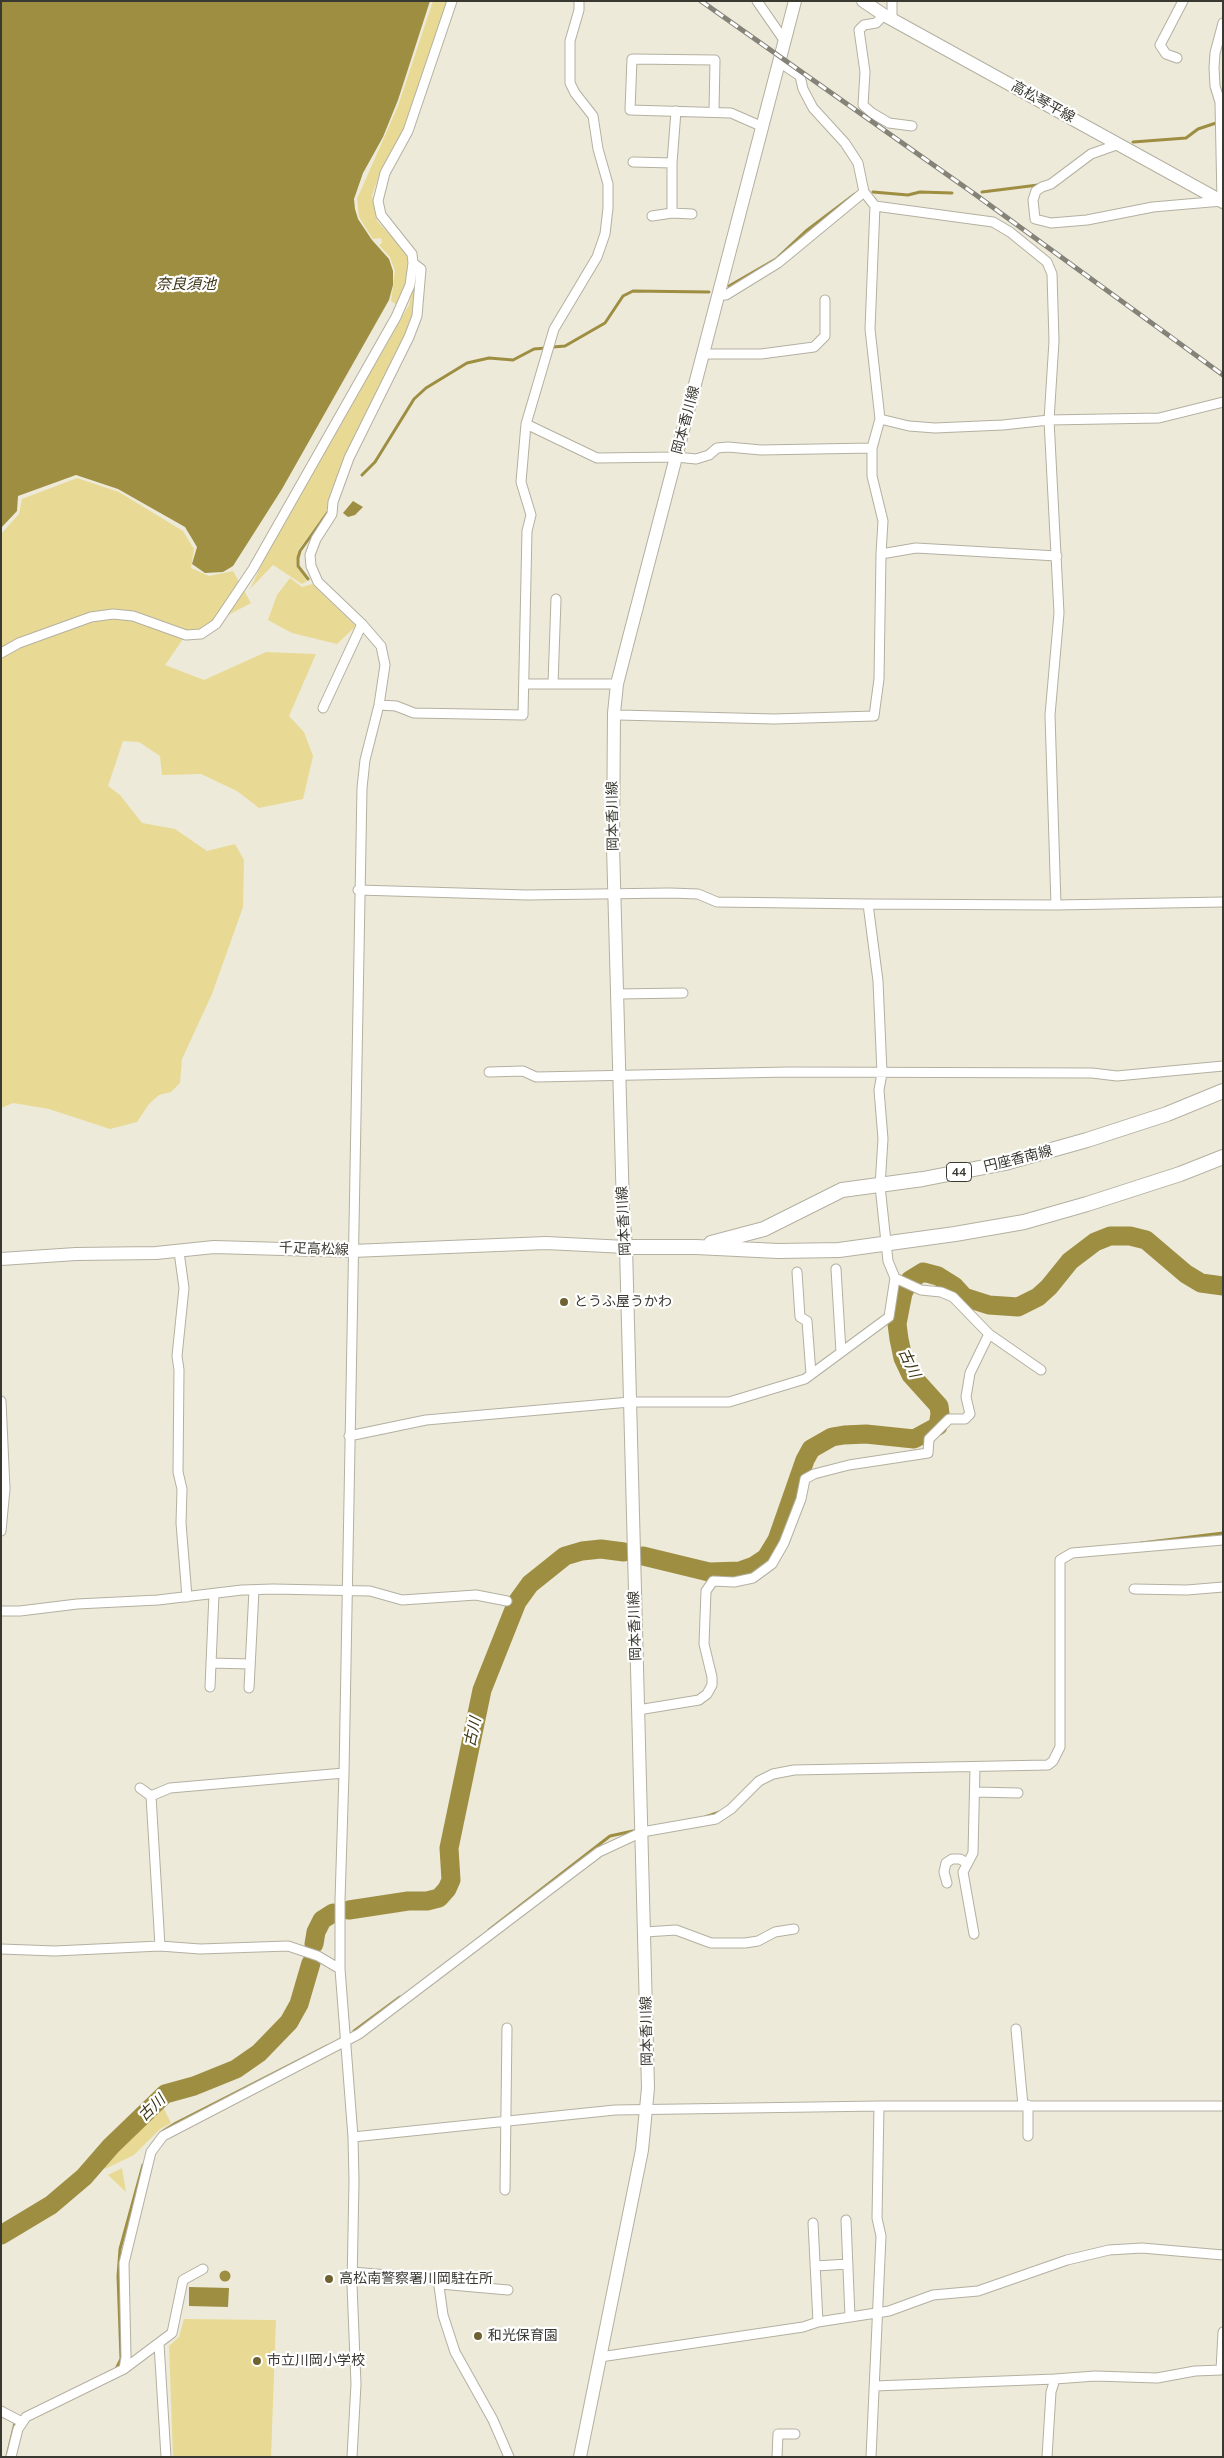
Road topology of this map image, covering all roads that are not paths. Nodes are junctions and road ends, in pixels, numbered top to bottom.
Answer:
1 (452, 1) edge
2 (578, 1) edge
3 (756, 1) edge
4 (795, 1) edge
5 (863, 1) edge
6 (892, 1) edge
7 (1184, 1) edge
8 (888, 17) junction
9 (1223, 22) edge
10 (784, 40) junction
11 (1177, 58) dead end
12 (779, 62) junction
13 (676, 111) junction
14 (714, 111) junction
15 (1222, 124) edge
16 (912, 126) dead end
17 (763, 127) junction
18 (1119, 144) junction
19 (633, 162) dead end
20 (672, 162) junction
21 (864, 192) junction
22 (1222, 202) edge
23 (875, 206) junction
24 (672, 213) junction
25 (692, 214) dead end
26 (652, 216) dead end
27 (413, 263) junction
28 (719, 295) junction
29 (825, 300) dead end
30 (703, 354) junction
31 (1223, 402) edge
32 (880, 419) junction
33 (1050, 420) junction
34 (526, 424) junction
35 (872, 448) junction
36 (676, 457) junction
37 (881, 554) junction
38 (1057, 556) junction
39 (556, 599) dead end
40 (362, 624) junction
41 (1, 653) edge
42 (524, 684) junction
43 (553, 684) junction
44 (617, 684) junction
45 (379, 705) junction
46 (323, 708) dead end
47 (614, 712) junction
48 (358, 890) junction
49 (614, 894) junction
50 (1223, 902) edge
51 (868, 904) junction
52 (1056, 905) junction
53 (683, 993) dead end
54 (617, 994) junction
55 (1223, 1066) edge
56 (489, 1072) dead end
57 (882, 1073) junction
58 (619, 1076) junction
59 (1223, 1091) edge
60 (1223, 1157) edge
61 (880, 1186) junction
62 (886, 1244) junction
63 (626, 1247) junction
64 (696, 1247) junction
65 (352, 1251) junction
66 (179, 1252) junction
67 (1, 1259) edge
68 (836, 1270) dead end
69 (797, 1272) dead end
70 (898, 1279) junction
71 (989, 1334) junction
72 (841, 1352) junction
73 (1042, 1370) dead end
74 (811, 1374) junction
75 (1, 1401) edge
76 (630, 1402) junction
77 (2, 1426) edge
78 (349, 1436) junction
79 (1, 1532) edge
80 (1223, 1540) edge
81 (1223, 1587) edge
82 (1134, 1589) dead end
83 (254, 1590) junction
84 (346, 1591) junction
85 (214, 1594) junction
86 (188, 1597) junction
87 (507, 1601) dead end
88 (1, 1611) edge
89 (211, 1664) junction
90 (250, 1664) junction
91 (210, 1687) dead end
92 (249, 1688) dead end
93 (638, 1710) junction
94 (975, 1768) junction
95 (344, 1773) junction
96 (140, 1788) dead end
97 (976, 1792) junction
98 (1018, 1793) dead end
99 (151, 1796) junction
100 (642, 1832) junction
101 (967, 1863) junction
102 (947, 1883) dead end
103 (794, 1930) dead end
104 (645, 1932) junction
105 (974, 1934) dead end
106 (160, 1946) junction
107 (1, 1950) edge
108 (340, 1969) junction
109 (507, 2028) dead end
110 (1016, 2029) dead end
111 (345, 2043) junction
112 (879, 2106) junction
113 (1025, 2106) junction
114 (1223, 2106) edge
115 (646, 2109) junction
116 (506, 2121) junction
117 (1028, 2136) dead end
118 (353, 2137) junction
119 (505, 2190) dead end
120 (846, 2220) dead end
121 (814, 2223) dead end
122 (1223, 2255) edge
123 (848, 2264) junction
124 (816, 2266) junction
125 (203, 2269) dead end
126 (352, 2272) junction
127 (440, 2284) junction
128 (508, 2290) dead end
129 (876, 2313) junction
130 (850, 2317) junction
131 (818, 2322) junction
132 (1223, 2332) edge
133 (159, 2344) junction
134 (600, 2357) junction
135 (124, 2369) junction
136 (1055, 2379) junction
137 (874, 2386) junction
138 (1, 2411) edge
139 (22, 2422) junction
140 (795, 2434) dead end
141 (11, 2457) edge
142 (166, 2457) edge
143 (352, 2457) edge
144 (509, 2457) edge
145 (580, 2457) edge
146 (777, 2457) edge
147 (871, 2457) edge
148 (1047, 2457) edge

1 - 27 street
2 - 34 street
3 - 10 street
4 - 10 main road, 岡本香川線
5 - 8 main road, 高松琴平線
6 - 8 street
7 - 11 street
8 - 16 street
8 - 18 main road, 高松琴平線
9 - 15 street
10 - 12 main road, 岡本香川線
12 - 17 main road, 岡本香川線
12 - 21 street
13 - 14 street
13 - 14 street
13 - 20 street
14 - 17 street
15 - 22 street
17 - 28 main road, 岡本香川線
18 - 22 main road, 高松琴平線
18 - 22 street
19 - 20 street
20 - 24 street
21 - 23 street
21 - 28 street
23 - 32 street
23 - 33 street
24 - 25 street
24 - 26 street
27 - 40 street
27 - 41 street
28 - 30 main road, 岡本香川線
29 - 30 street
30 - 36 main road, 岡本香川線
31 - 33 street
32 - 33 street
32 - 35 street
33 - 38 street
34 - 36 street
34 - 42 street
35 - 36 street
35 - 37 street
36 - 44 main road, 岡本香川線
37 - 38 street
37 - 47 street
38 - 52 street
39 - 43 street
40 - 45 street
40 - 46 street
42 - 43 street
42 - 45 street
43 - 44 street
44 - 47 main road, 岡本香川線
45 - 48 street
47 - 49 main road, 岡本香川線
48 - 49 street
48 - 65 street
49 - 51 street
49 - 54 main road, 岡本香川線
50 - 52 street
51 - 52 street
51 - 57 street
53 - 54 street
54 - 58 main road, 岡本香川線
55 - 57 street
56 - 58 street
57 - 58 street
57 - 61 street
58 - 63 main road, 岡本香川線
59 - 61 main road, 円座香南線 / 44
60 - 62 main road, 円座香南線 / 44
61 - 62 street
61 - 64 main road, 円座香南線 / 44
62 - 64 main road, 円座香南線 / 44
62 - 70 street
63 - 64 main road, 円座香南線 / 44
63 - 65 main road, 千疋高松線
63 - 76 main road, 岡本香川線
65 - 66 main road, 千疋高松線
65 - 78 street
66 - 67 main road, 千疋高松線
66 - 86 street
68 - 72 street
69 - 74 street
70 - 71 street
70 - 72 street
71 - 73 street
71 - 93 street
72 - 74 street
74 - 76 street
75 - 77 street
76 - 78 street
76 - 93 main road, 岡本香川線
77 - 79 street
78 - 84 street
80 - 94 street
81 - 82 street
83 - 84 street
83 - 85 street
83 - 90 street
84 - 87 street
84 - 95 street
85 - 86 street
85 - 89 street
86 - 88 street
89 - 90 street
89 - 91 street
90 - 92 street
93 - 100 main road, 岡本香川線
94 - 97 street
94 - 100 street
95 - 99 street
95 - 108 street
96 - 99 street
97 - 98 street
97 - 101 street
99 - 106 street
100 - 104 main road, 岡本香川線
100 - 111 street
101 - 102 street
101 - 105 street
103 - 104 street
104 - 115 main road, 岡本香川線
106 - 107 street
106 - 108 street
108 - 111 street
109 - 116 street
110 - 113 street
111 - 118 street
111 - 135 street
112 - 113 street
112 - 115 street
112 - 129 street
113 - 114 street
113 - 117 street
115 - 116 street
115 - 134 main road, 岡本香川線
116 - 118 street
116 - 119 street
118 - 126 street
120 - 123 street
121 - 124 street
122 - 129 street
123 - 124 street
123 - 130 street
124 - 131 street
125 - 133 street
126 - 127 street
126 - 143 street
127 - 128 street
127 - 144 street
129 - 130 street
129 - 137 street
130 - 131 street
131 - 134 street
132 - 136 street
133 - 135 street
133 - 142 street
134 - 145 main road, 岡本香川線
135 - 139 street
136 - 137 street
136 - 148 street
137 - 147 street
138 - 139 street
139 - 141 street
140 - 146 street

